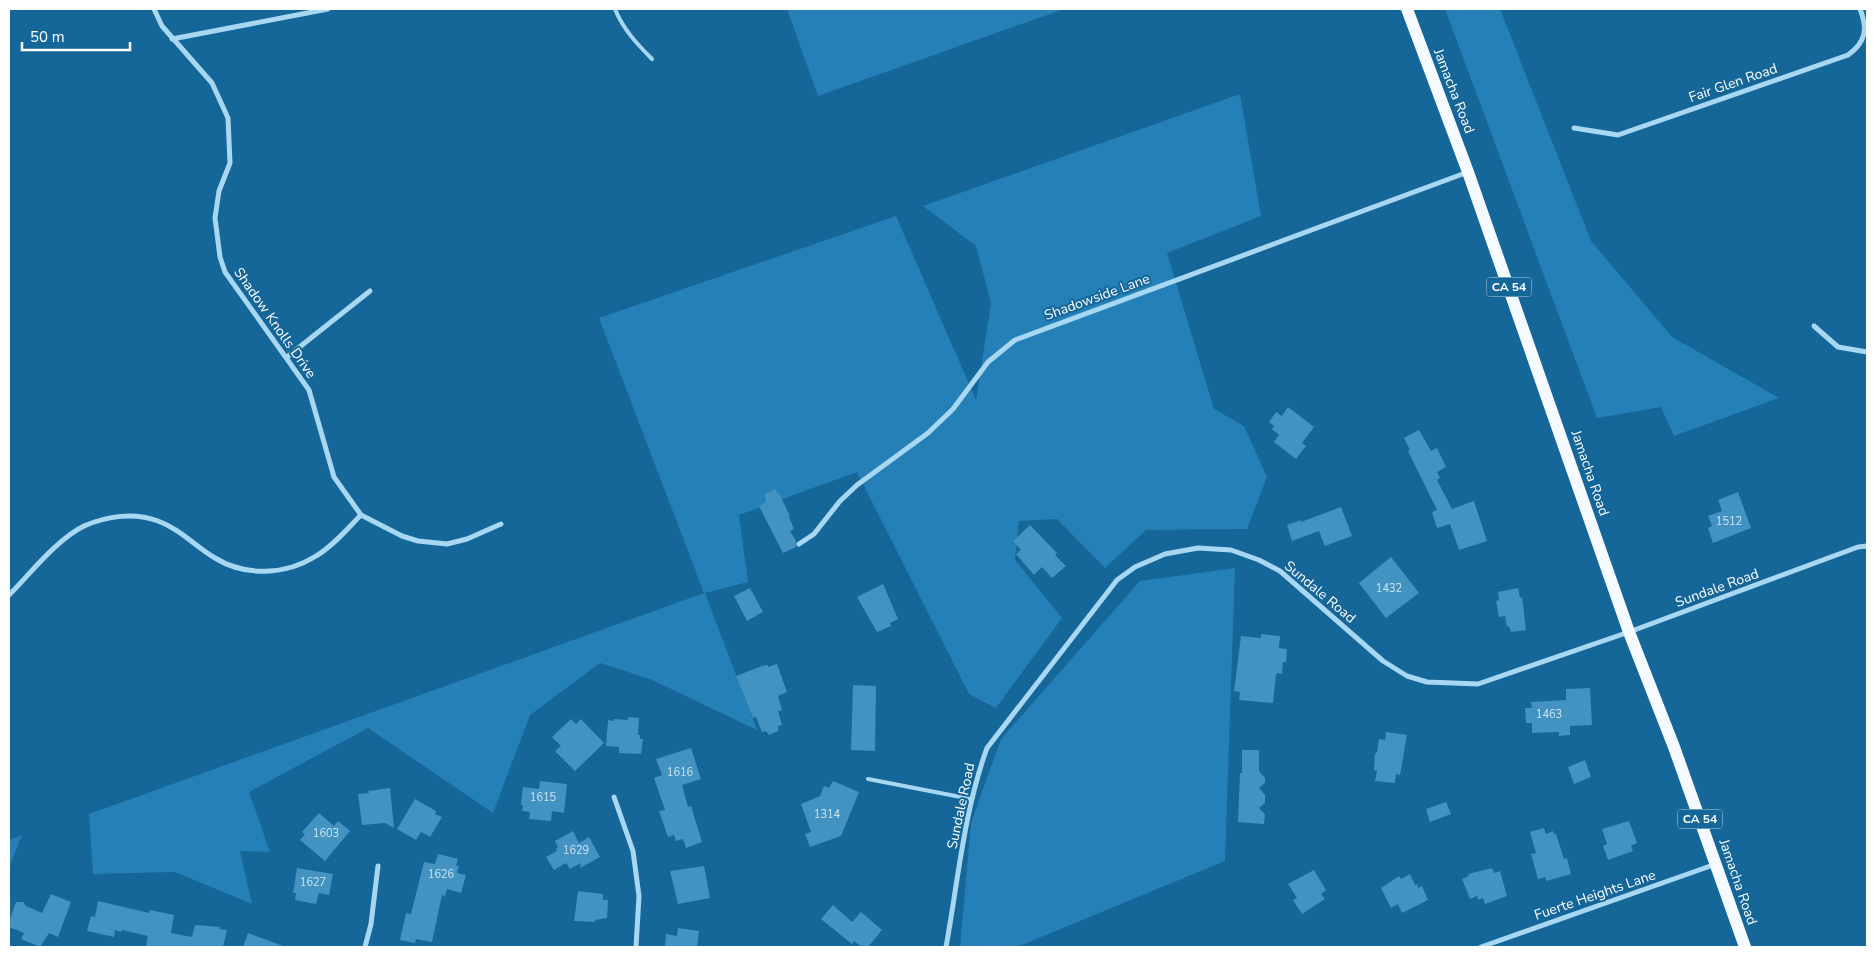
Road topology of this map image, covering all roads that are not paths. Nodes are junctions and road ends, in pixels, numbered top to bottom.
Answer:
1 (154, 9) edge
2 (328, 9) edge
3 (615, 9) edge
4 (1408, 9) edge
5 (1860, 9) edge
6 (172, 39) junction
7 (652, 59) dead end
8 (1574, 128) dead end
9 (1468, 172) junction
10 (370, 291) dead end
11 (1814, 326) dead end
12 (1867, 352) edge
13 (287, 357) junction
14 (361, 515) junction
15 (501, 524) dead end
16 (799, 544) dead end
17 (1867, 546) edge
18 (9, 595) edge
19 (1629, 632) junction
20 (868, 780) dead end
21 (614, 797) dead end
22 (971, 799) junction
23 (1716, 864) junction
24 (378, 866) dead end
25 (365, 947) edge
26 (636, 947) edge
27 (946, 947) edge
28 (1481, 947) edge
29 (1745, 947) edge

1 - 6 street, Shadow Knolls Drive
2 - 6 street
3 - 7 lane
4 - 9 main road, Jamacha Road / CA 54
5 - 8 street, Fair Glen Road
6 - 13 street, Shadow Knolls Drive
9 - 16 street, Shadowside Lane
9 - 19 main road, Jamacha Road / CA 54
10 - 13 street
11 - 12 street
13 - 14 street, Shadow Knolls Drive
14 - 15 street
14 - 18 street
17 - 19 street, Sundale Road
19 - 22 street, Sundale Road
19 - 23 main road, Jamacha Road / CA 54
20 - 22 lane
21 - 26 street
22 - 27 street, Sundale Road
23 - 28 street, Fuerte Heights Lane
23 - 29 main road, Jamacha Road / CA 54
24 - 25 street

